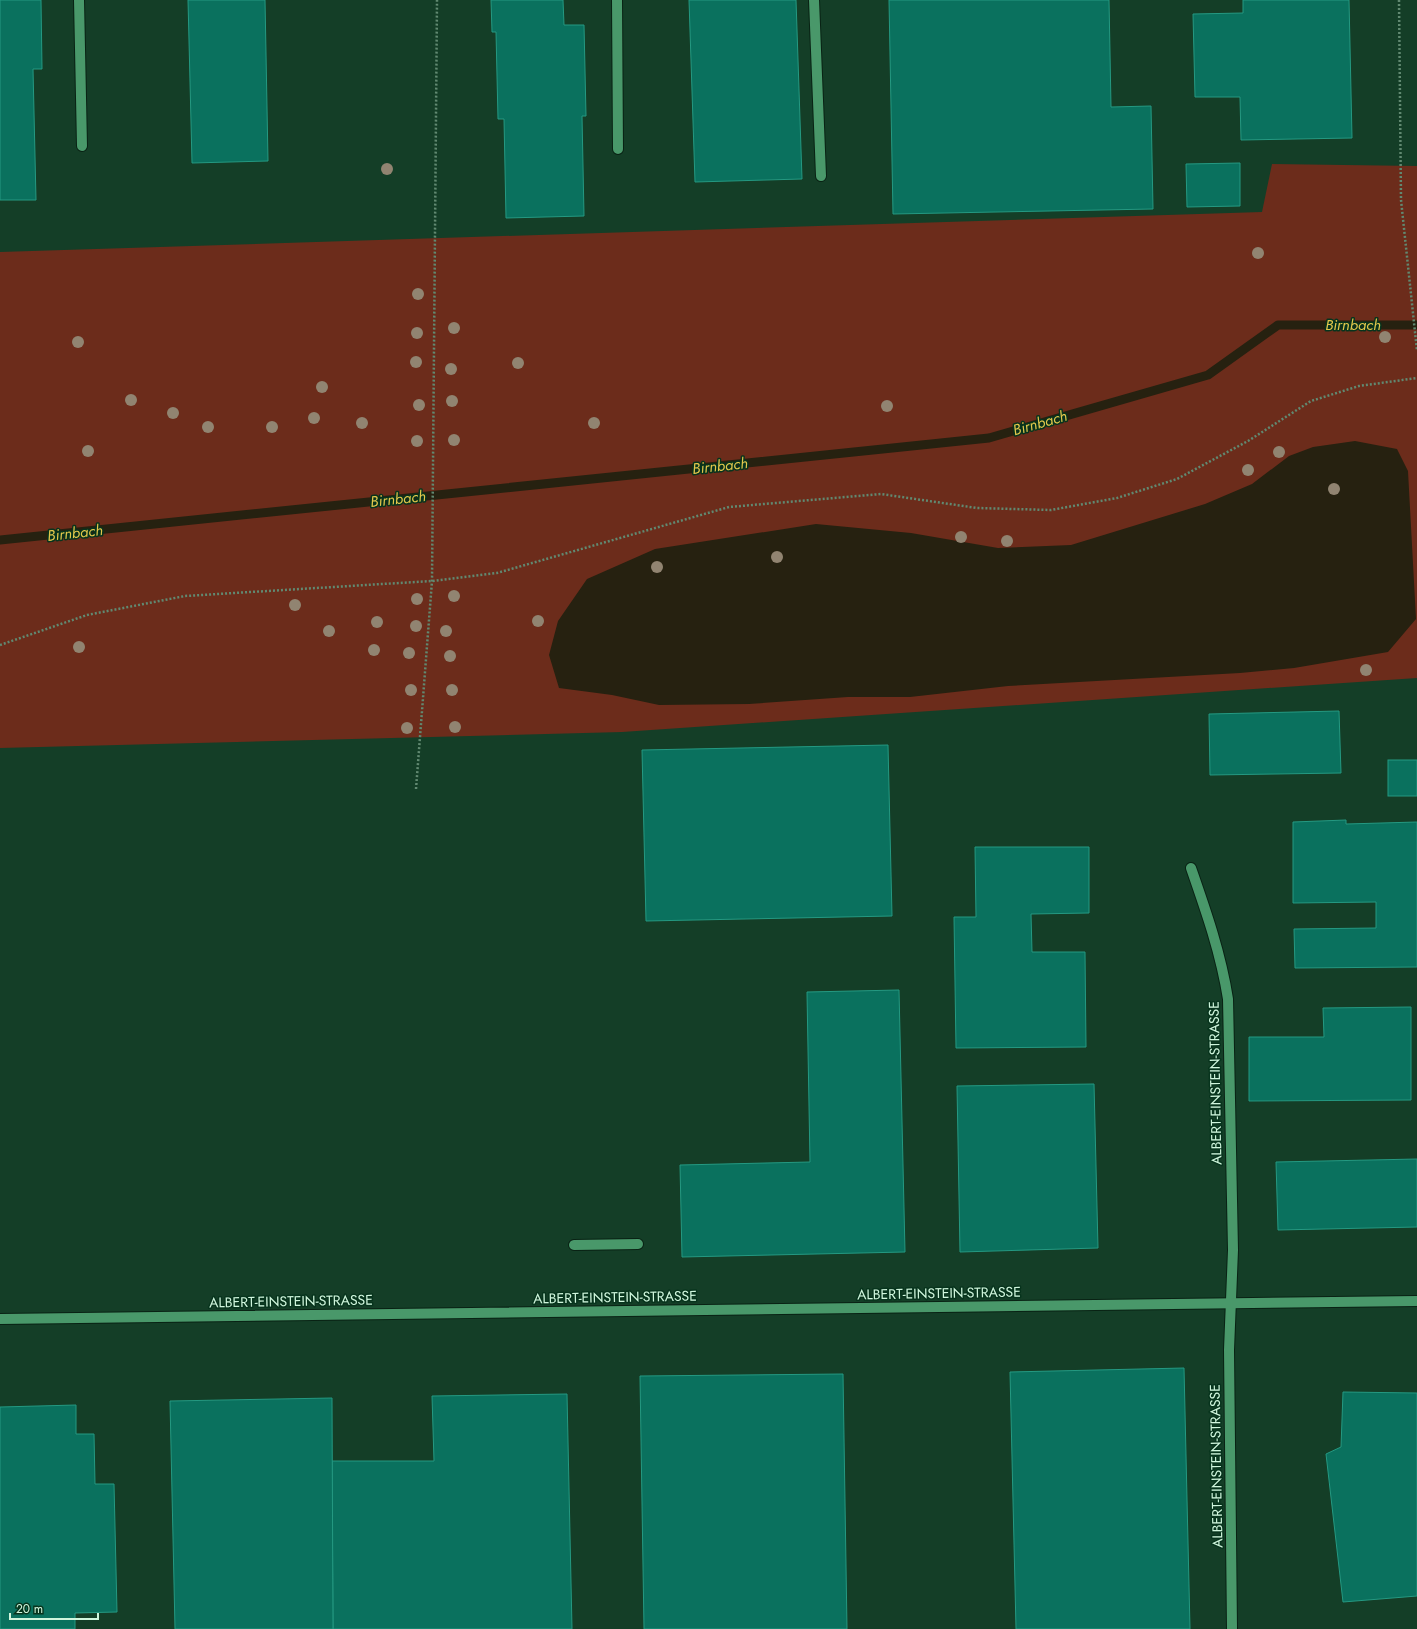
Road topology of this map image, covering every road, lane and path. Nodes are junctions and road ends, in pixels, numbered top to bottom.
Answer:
1 (79, 0) edge
2 (437, 0) edge
3 (617, 0) edge
4 (814, 0) edge
5 (1399, 0) edge
6 (82, 146) dead end
7 (618, 149) dead end
8 (821, 176) dead end
9 (1416, 342) edge
10 (1417, 351) edge
11 (1417, 378) edge
12 (432, 581) junction
13 (0, 645) edge
14 (416, 788) dead end
15 (1191, 868) dead end
16 (638, 1244) dead end
17 (574, 1245) dead end
18 (1417, 1301) edge
19 (1231, 1303) junction
20 (0, 1319) edge
21 (1232, 1629) edge

1 - 6 street
2 - 12 path
3 - 7 street
4 - 8 street
5 - 9 path
9 - 10 path
11 - 12 path
12 - 13 path
12 - 14 path
15 - 19 street, ALBERT-EINSTEIN-STRASSE
16 - 17 street
18 - 19 street, ALBERT-EINSTEIN-STRASSE
19 - 20 street, ALBERT-EINSTEIN-STRASSE
19 - 21 street, ALBERT-EINSTEIN-STRASSE

